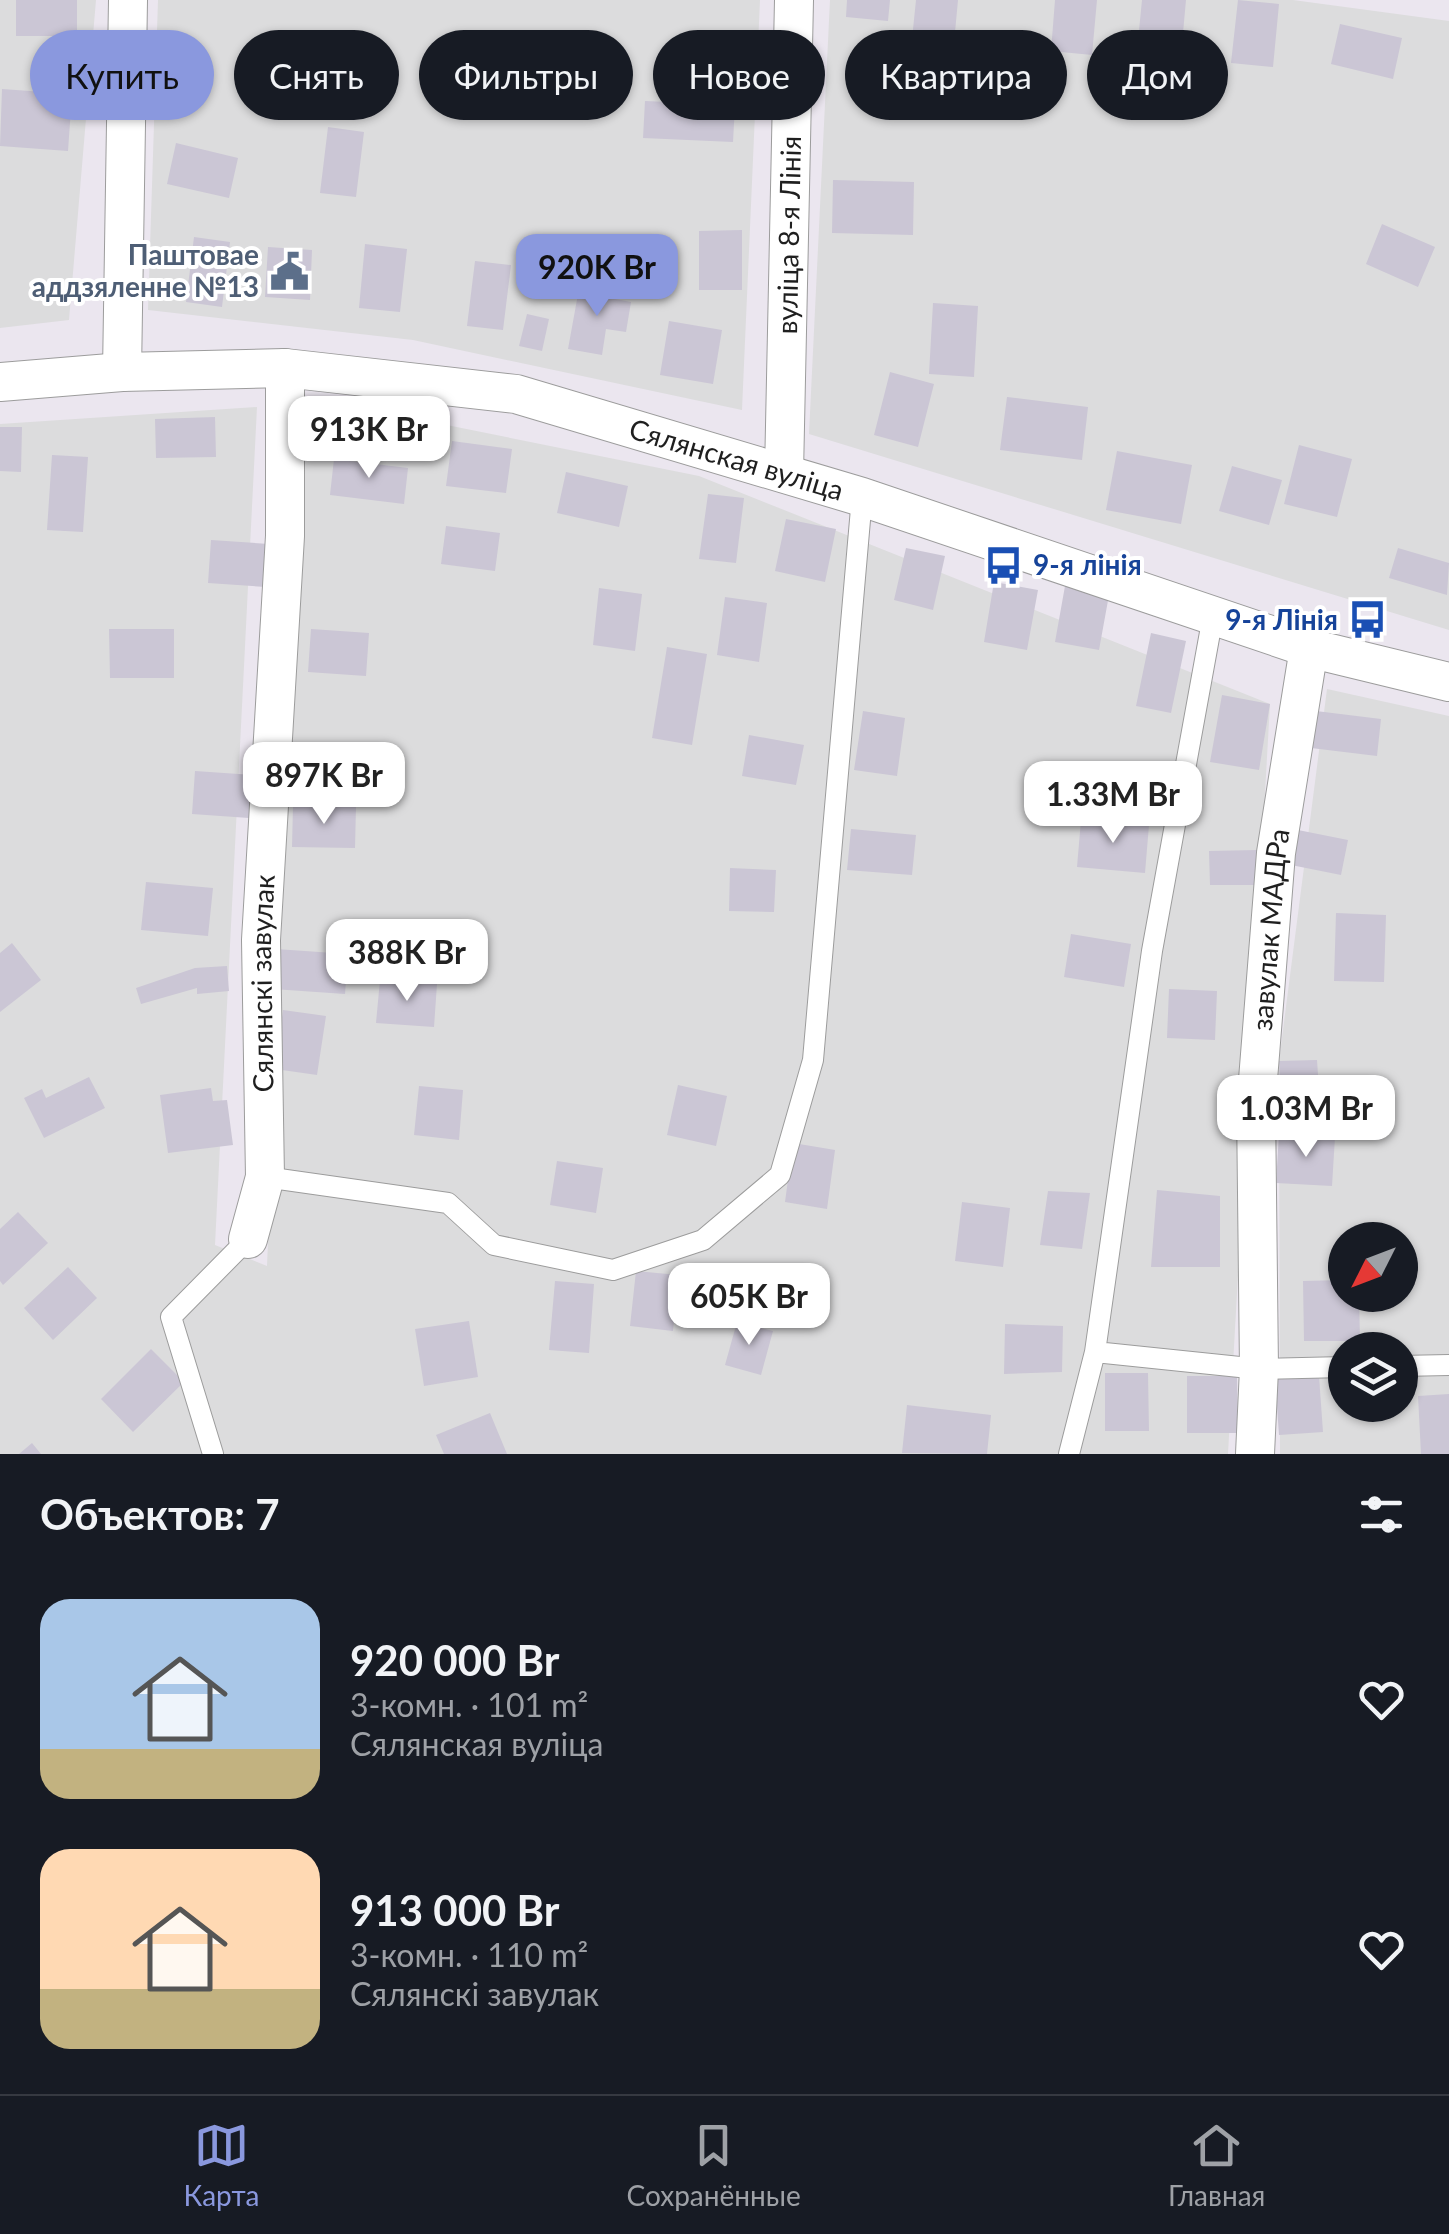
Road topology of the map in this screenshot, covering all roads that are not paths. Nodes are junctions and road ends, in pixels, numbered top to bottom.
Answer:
1 (128, 0) edge
2 (794, 0) edge
3 (285, 368) junction
4 (122, 372) junction
5 (0, 382) edge
6 (784, 473) junction
7 (862, 497) junction
8 (1213, 616) junction
9 (1309, 648) junction
10 (1449, 682) edge
11 (265, 1176) junction
12 (248, 1239) joint
13 (1095, 1352) junction
14 (1449, 1365) edge
15 (1418, 1366) edge
16 (1328, 1367) edge
17 (1259, 1368) junction
18 (213, 1454) edge
19 (1069, 1454) edge
20 (1255, 1454) edge

1 - 4 street
2 - 6 street, вуліца 8-я Лінія
3 - 4 street, Сялянская вуліца
3 - 6 street, Сялянская вуліца
3 - 11 street, Сялянскі завулак
4 - 5 street, Сялянская вуліца
6 - 7 street, Сялянская вуліца
7 - 8 street, Сялянская вуліца
7 - 11 lane
8 - 9 street, Сялянская вуліца
8 - 13 lane
9 - 10 street, Сялянская вуліца
9 - 17 street, завулак МАДРа
11 - 12 street, Сялянскі завулак
12 - 18 lane
13 - 17 lane
13 - 19 lane
14 - 15 lane
16 - 17 lane
17 - 20 street, завулак МАДРа

